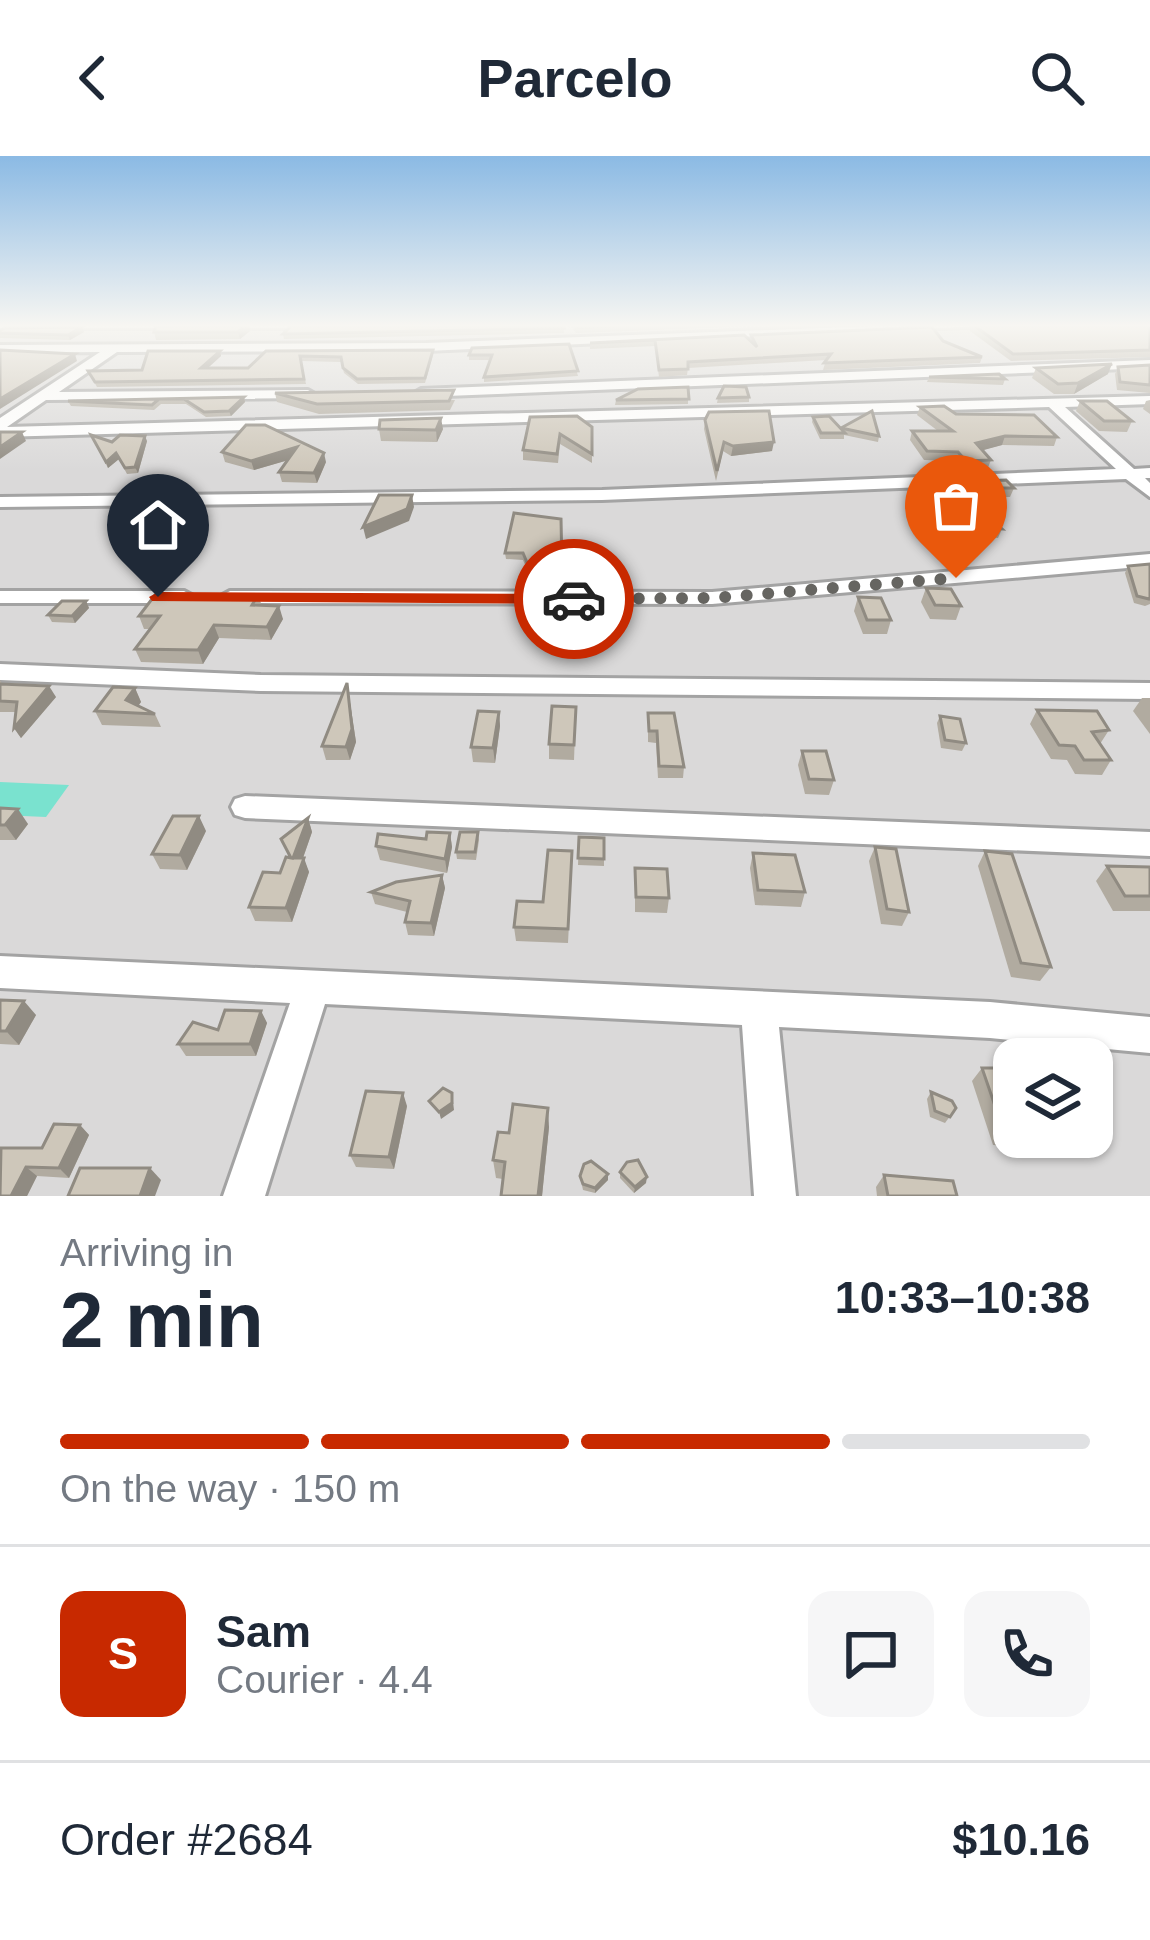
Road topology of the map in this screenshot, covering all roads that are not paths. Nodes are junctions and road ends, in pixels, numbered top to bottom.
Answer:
1 (78, 373) edge
2 (931, 373) edge
3 (406, 393) edge
4 (315, 394) edge
5 (43, 396) junction
6 (1150, 400) edge
7 (1053, 404) junction
8 (0, 428) edge
9 (1150, 473) edge
10 (1130, 474) junction
11 (1150, 492) edge
12 (0, 502) edge
13 (1150, 560) edge
14 (0, 598) edge
15 (0, 672) edge
16 (1150, 691) edge
17 (245, 807) dead end
18 (1150, 844) edge
19 (0, 972) edge
20 (313, 988) junction
21 (759, 1010) junction
22 (1150, 1035) edge
23 (244, 1196) edge
24 (775, 1196) edge

1 - 5 street
2 - 3 street
4 - 5 street
5 - 8 street
6 - 7 street
7 - 8 street
7 - 10 street
9 - 10 street
10 - 11 street
10 - 12 street
13 - 14 street
15 - 16 street
17 - 18 street
19 - 20 street
20 - 21 street
20 - 23 street
21 - 22 street
21 - 24 street

